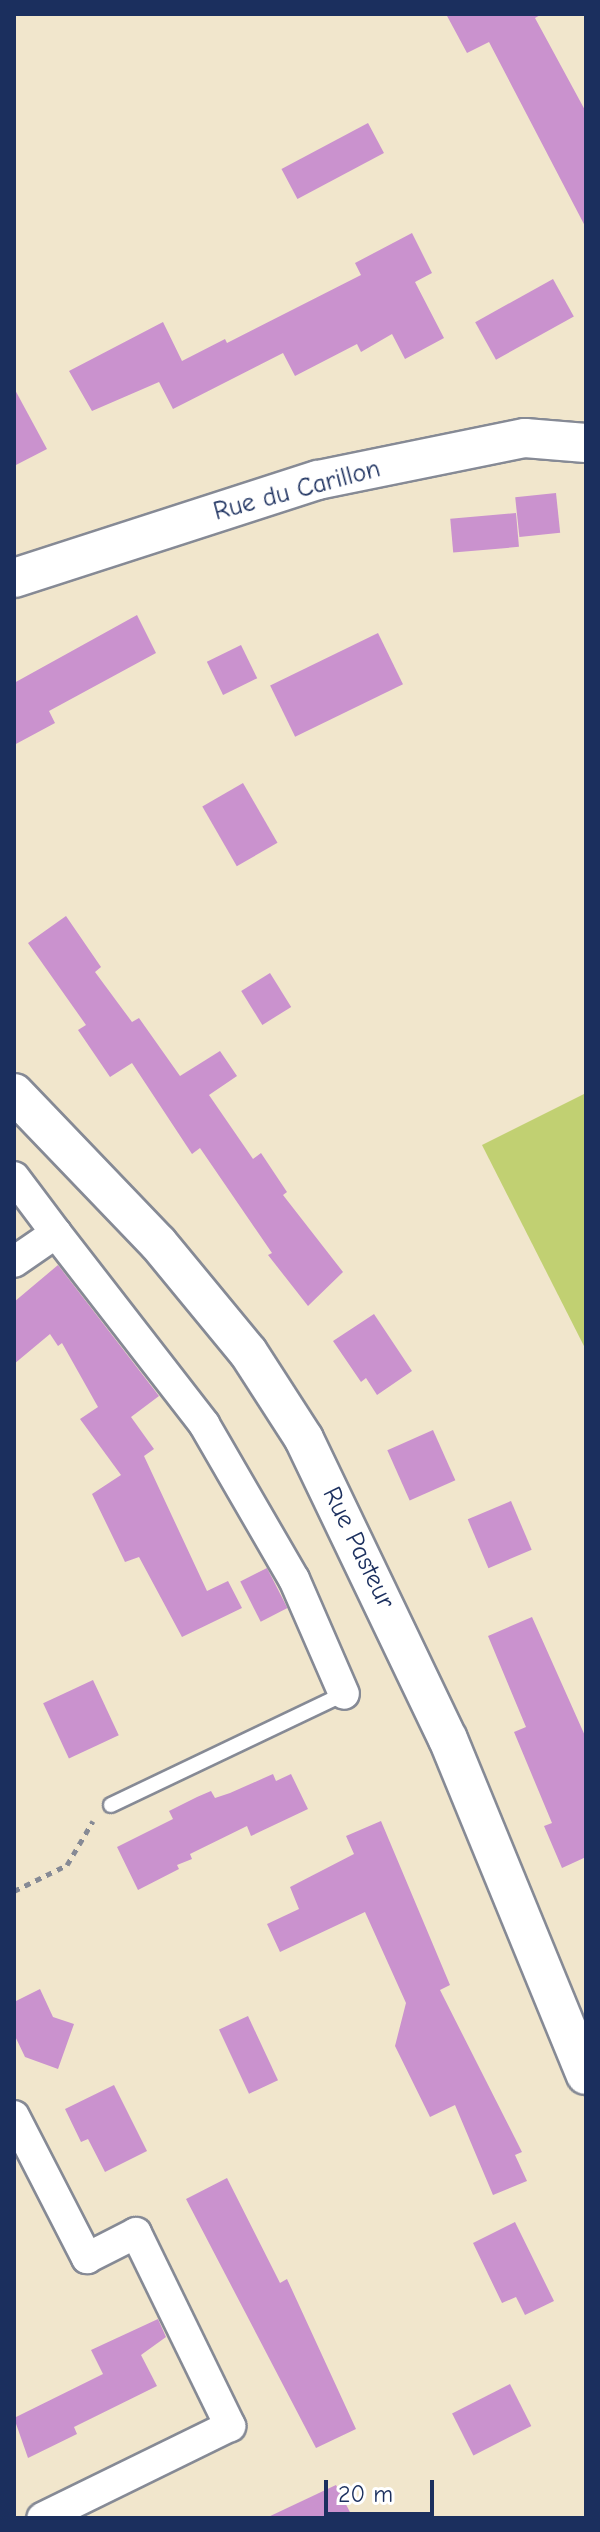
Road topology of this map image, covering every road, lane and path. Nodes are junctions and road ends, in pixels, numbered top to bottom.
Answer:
1 (586, 443) edge
2 (14, 578) edge
3 (14, 1093) edge
4 (14, 1177) edge
5 (56, 1233) junction
6 (14, 1262) edge
7 (344, 1694) joint
8 (111, 1805) joint
9 (14, 1891) edge
10 (586, 2075) edge
11 (14, 2116) edge
12 (42, 2518) edge

1 - 2 street, Rue du Carillon
3 - 10 street, Rue Pasteur
4 - 5 street
5 - 6 street
5 - 7 street
7 - 8 lane
8 - 9 path
11 - 12 street

